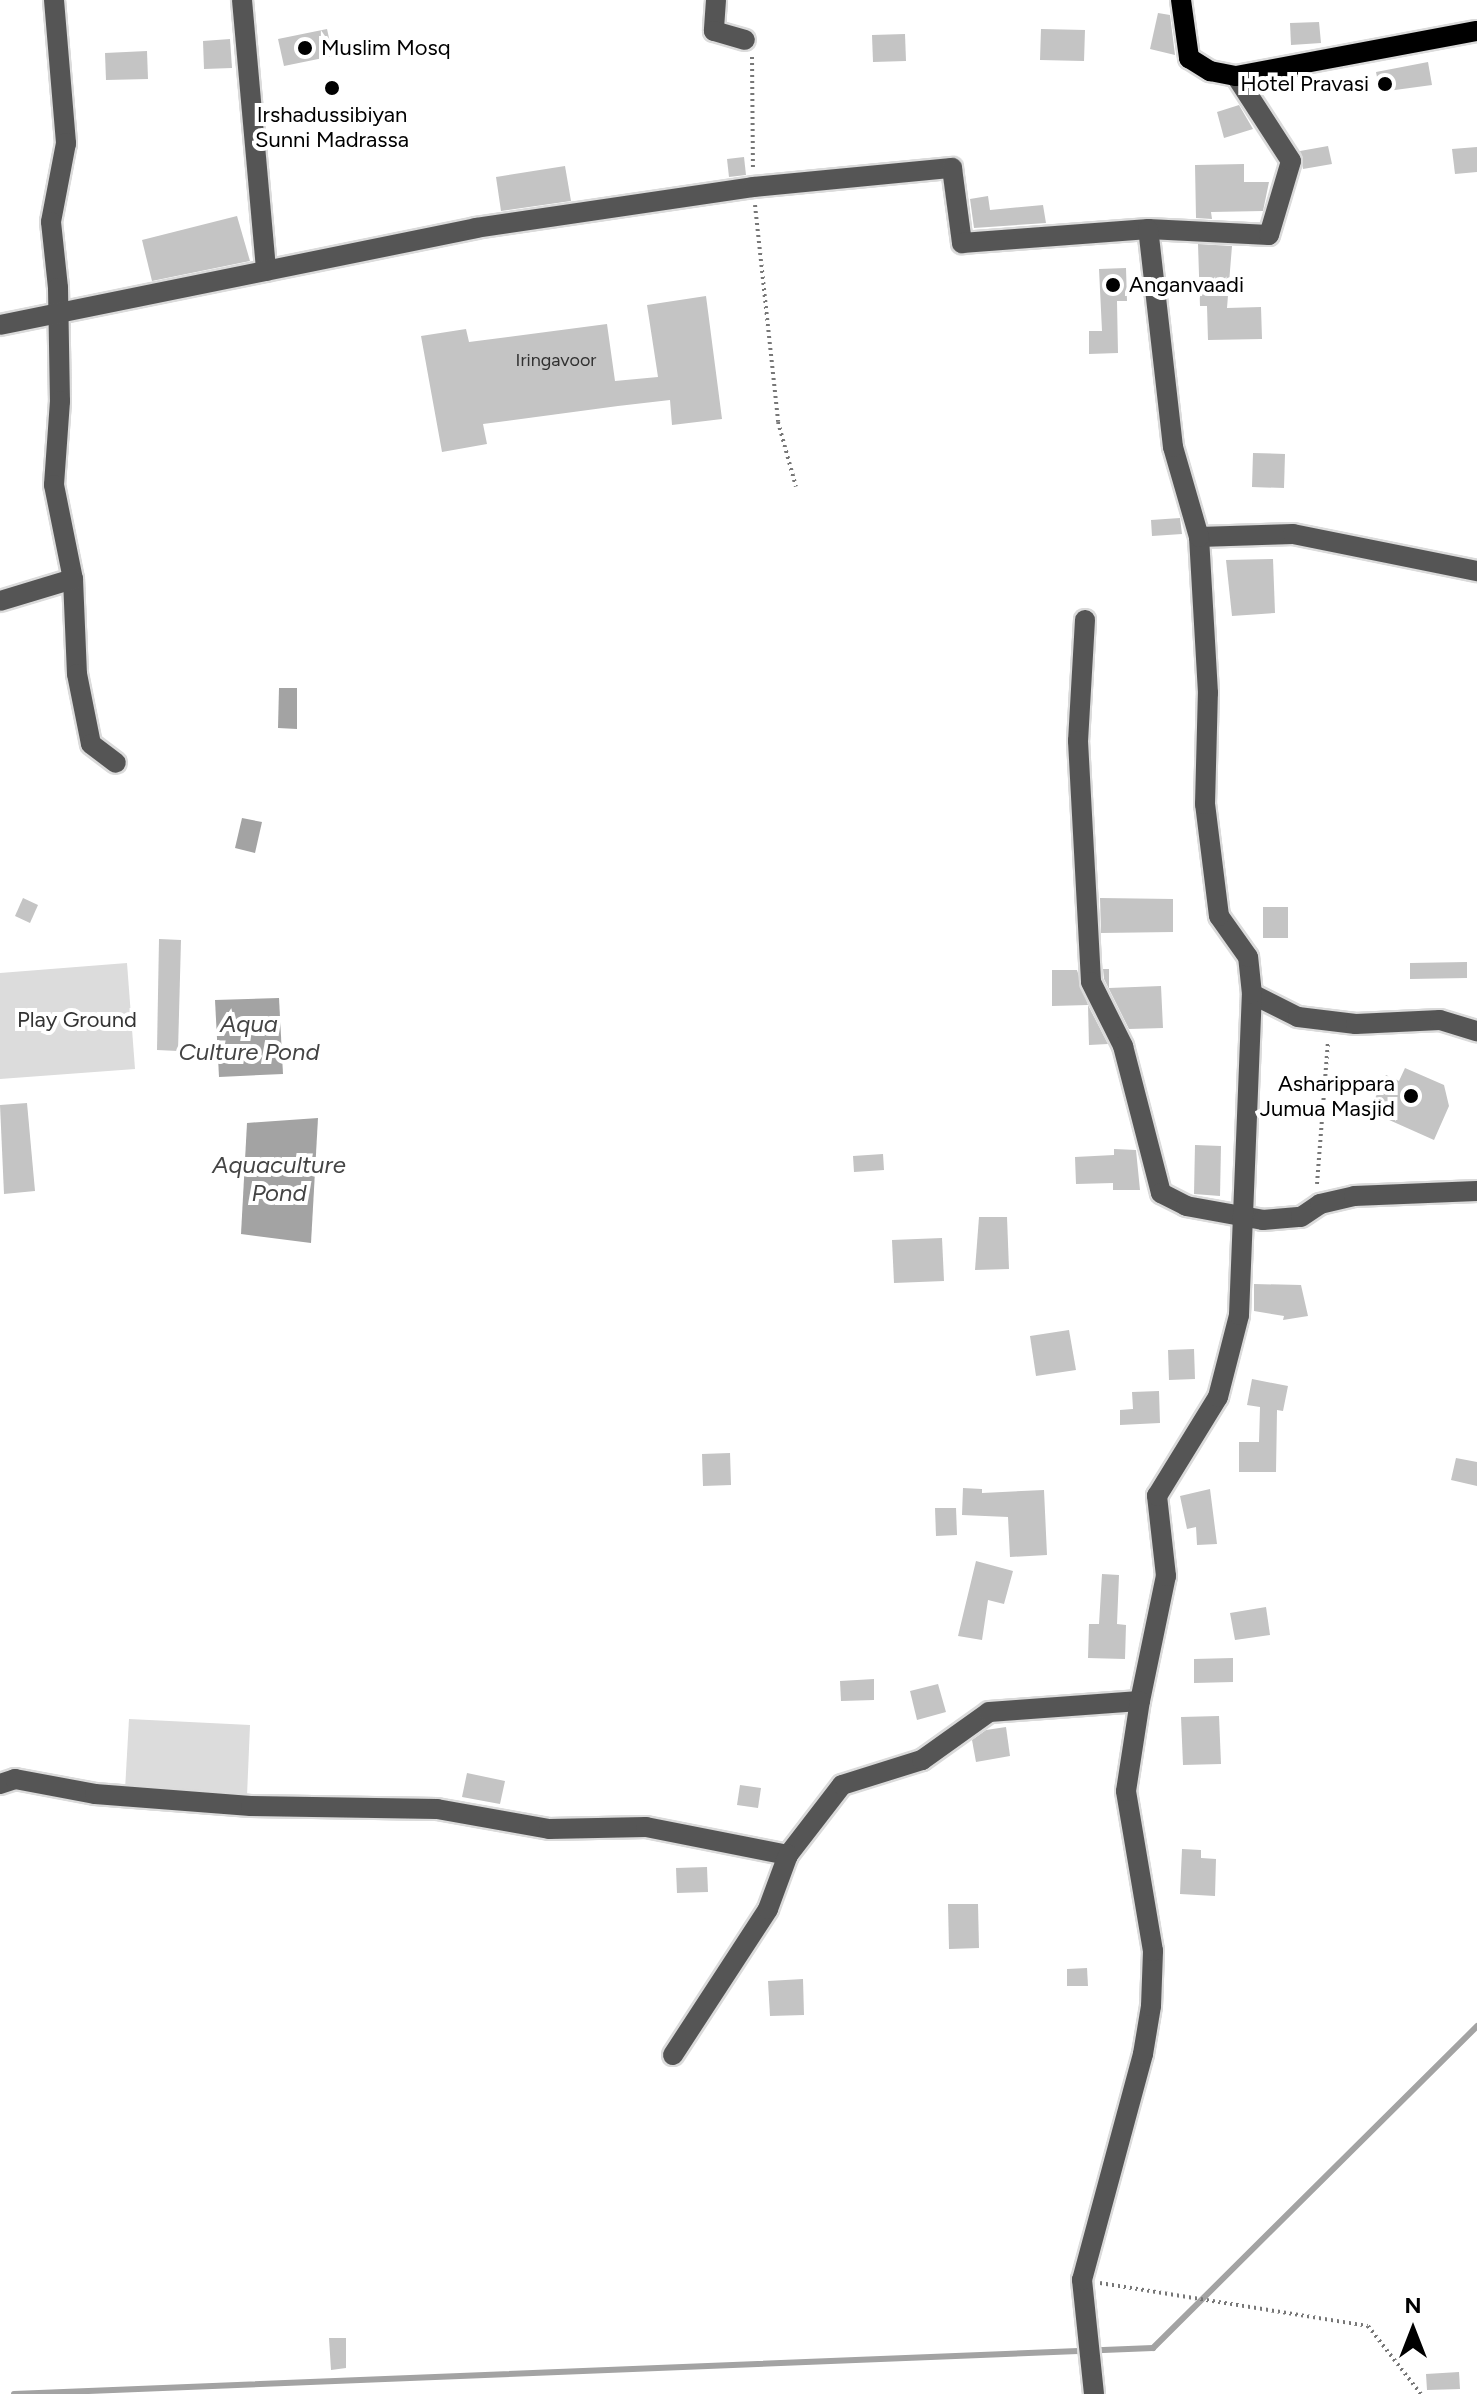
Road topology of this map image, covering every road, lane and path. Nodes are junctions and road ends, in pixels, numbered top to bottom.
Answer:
1 (54, 0) edge
2 (242, 0) edge
3 (716, 0) edge
4 (1181, 0) edge
5 (1477, 31) edge
6 (745, 40) joint
7 (1236, 76) junction
8 (753, 187) junction
9 (1148, 229) junction
10 (266, 271) junction
11 (56, 314) junction
12 (0, 325) edge
13 (796, 487) dead end
14 (1199, 537) junction
15 (1477, 571) edge
16 (73, 579) junction
17 (0, 601) edge
18 (1085, 620) dead end
19 (116, 763) dead end
20 (1252, 994) junction
21 (1329, 1019) junction
22 (1477, 1031) edge
23 (1477, 1191) edge
24 (1320, 1204) junction
25 (1246, 1217) junction
26 (1140, 1701) junction
27 (0, 1784) edge
28 (788, 1855) junction
29 (673, 2055) dead end
30 (1082, 2280) junction
31 (1094, 2394) edge
32 (1421, 2394) edge

1 - 11 street
2 - 10 street
3 - 6 street
4 - 7 main road
5 - 7 main road
6 - 8 path
7 - 9 street
8 - 9 street
8 - 10 street
8 - 13 path
9 - 14 street
10 - 11 street
11 - 12 street
11 - 16 street
14 - 15 street
14 - 20 street
16 - 17 street
16 - 19 street
18 - 25 street
20 - 21 street
20 - 25 street
21 - 22 street
21 - 24 path
23 - 24 street
24 - 25 street
25 - 26 street
26 - 28 street
26 - 30 street
27 - 28 street
28 - 29 street
30 - 31 street
30 - 32 path

